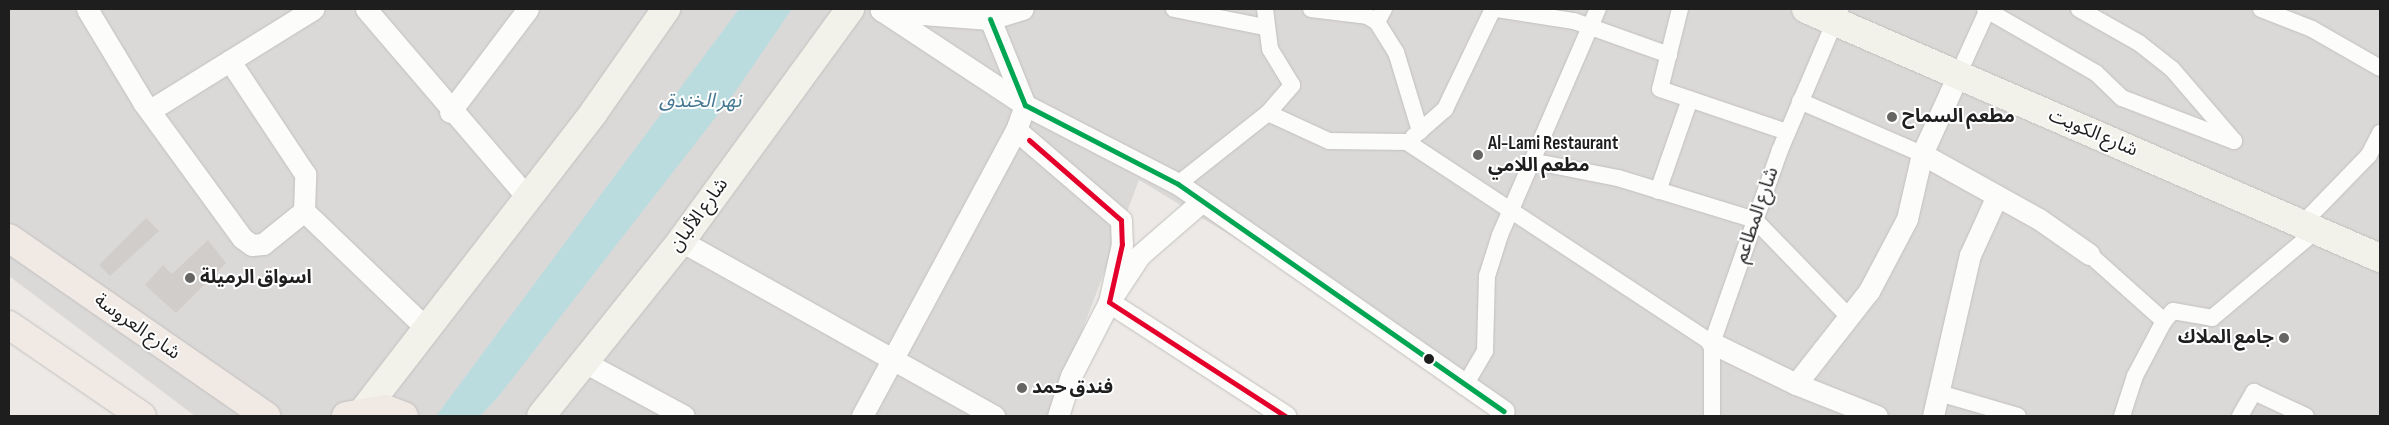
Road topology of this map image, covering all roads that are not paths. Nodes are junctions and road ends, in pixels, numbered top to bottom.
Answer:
1 (87, 9) edge
2 (314, 9) edge
3 (528, 9) edge
4 (666, 9) edge
5 (850, 9) edge
6 (1023, 9) edge
7 (1174, 9) edge
8 (1265, 9) edge
9 (1311, 9) edge
10 (1495, 9) edge
11 (1598, 9) edge
12 (1680, 9) edge
13 (1806, 9) edge
14 (1986, 9) edge
15 (2078, 9) edge
16 (2261, 9) edge
17 (371, 10) edge
18 (879, 10) edge
19 (1373, 14) edge
20 (1837, 15) edge
21 (990, 19) junction
22 (1265, 27) junction
23 (1589, 30) junction
24 (1669, 55) junction
25 (230, 61) junction
26 (2380, 68) edge
27 (1958, 75) junction
28 (1690, 99) junction
29 (1800, 101) junction
30 (1025, 105) junction
31 (152, 109) junction
32 (450, 112) junction
33 (1268, 113) junction
34 (1016, 130) junction
35 (1420, 131) junction
36 (1787, 132) junction
37 (2380, 133) edge
38 (1407, 142) junction
39 (1922, 154) junction
40 (2375, 159) edge
41 (1531, 161) junction
42 (1178, 184) junction
43 (1658, 191) junction
44 (528, 198) junction
45 (1996, 198) junction
46 (1201, 202) junction
47 (1510, 210) junction
48 (304, 212) junction
49 (1755, 220) junction
50 (2310, 227) junction
51 (9, 238) edge
52 (681, 241) junction
53 (2089, 254) joint
54 (2380, 258) edge
55 (1109, 302) junction
56 (1849, 317) junction
57 (2164, 321) junction
58 (9, 325) edge
59 (428, 330) junction
60 (1712, 343) junction
61 (892, 359) junction
62 (586, 363) junction
63 (1796, 384) junction
64 (1464, 387) junction
65 (1939, 393) junction
66 (355, 413) edge
67 (1508, 414) edge
68 (402, 415) edge
69 (142, 416) edge
70 (266, 416) edge
71 (541, 416) edge
72 (684, 416) edge
73 (862, 416) edge
74 (994, 416) edge
75 (1058, 416) edge
76 (1285, 416) edge
77 (1712, 416) edge
78 (1877, 416) edge
79 (1933, 416) edge
80 (2018, 416) edge
81 (2122, 416) edge
82 (2240, 416) edge
83 (2306, 416) edge

1 - 31 street
2 - 25 street
3 - 32 street
4 - 44 main road
5 - 52 main road, شارع الألبان
6 - 21 street
7 - 22 street
8 - 22 street
9 - 19 street
10 - 23 street
10 - 35 street
11 - 23 street
12 - 24 street
13 - 20 main road, شارع الكويت
14 - 15 street
14 - 27 street
16 - 26 street
17 - 32 street
18 - 21 street
18 - 30 street
19 - 35 street
20 - 27 main road, شارع الكويت
20 - 29 street, شارع المطاعم
21 - 30 street
22 - 33 street
23 - 24 street
23 - 41 street
24 - 28 street
25 - 31 street
25 - 48 street
27 - 39 street
27 - 50 main road, شارع الكويت
28 - 36 street
28 - 43 street
29 - 36 street, شارع المطاعم
29 - 39 street
30 - 34 street
30 - 42 street
31 - 48 street
32 - 44 street
33 - 38 street
33 - 42 street
34 - 55 street
34 - 61 street
35 - 38 street
36 - 49 street, شارع المطاعم
37 - 40 street
38 - 47 street
39 - 45 street
39 - 56 street
40 - 50 street
41 - 43 street
41 - 47 street
42 - 46 street
43 - 49 street
44 - 59 main road
45 - 53 street
45 - 65 street
46 - 55 street
46 - 64 street
47 - 60 street
47 - 64 street
48 - 59 street
49 - 56 street
49 - 60 street, شارع المطاعم
50 - 54 main road, شارع الكويت
50 - 57 street
51 - 70 main road, شارع العروسة
52 - 61 street
52 - 62 main road, شارع الألبان
53 - 57 street
55 - 75 street
55 - 76 street
56 - 63 street
57 - 81 street
58 - 69 main road
59 - 66 main road
60 - 63 street
60 - 77 street, شارع المطاعم
61 - 73 street
61 - 74 street
62 - 71 main road, شارع الألبان
62 - 72 street
63 - 78 street
64 - 67 street
65 - 79 street
65 - 80 street
66 - 68 main road
82 - 83 street

